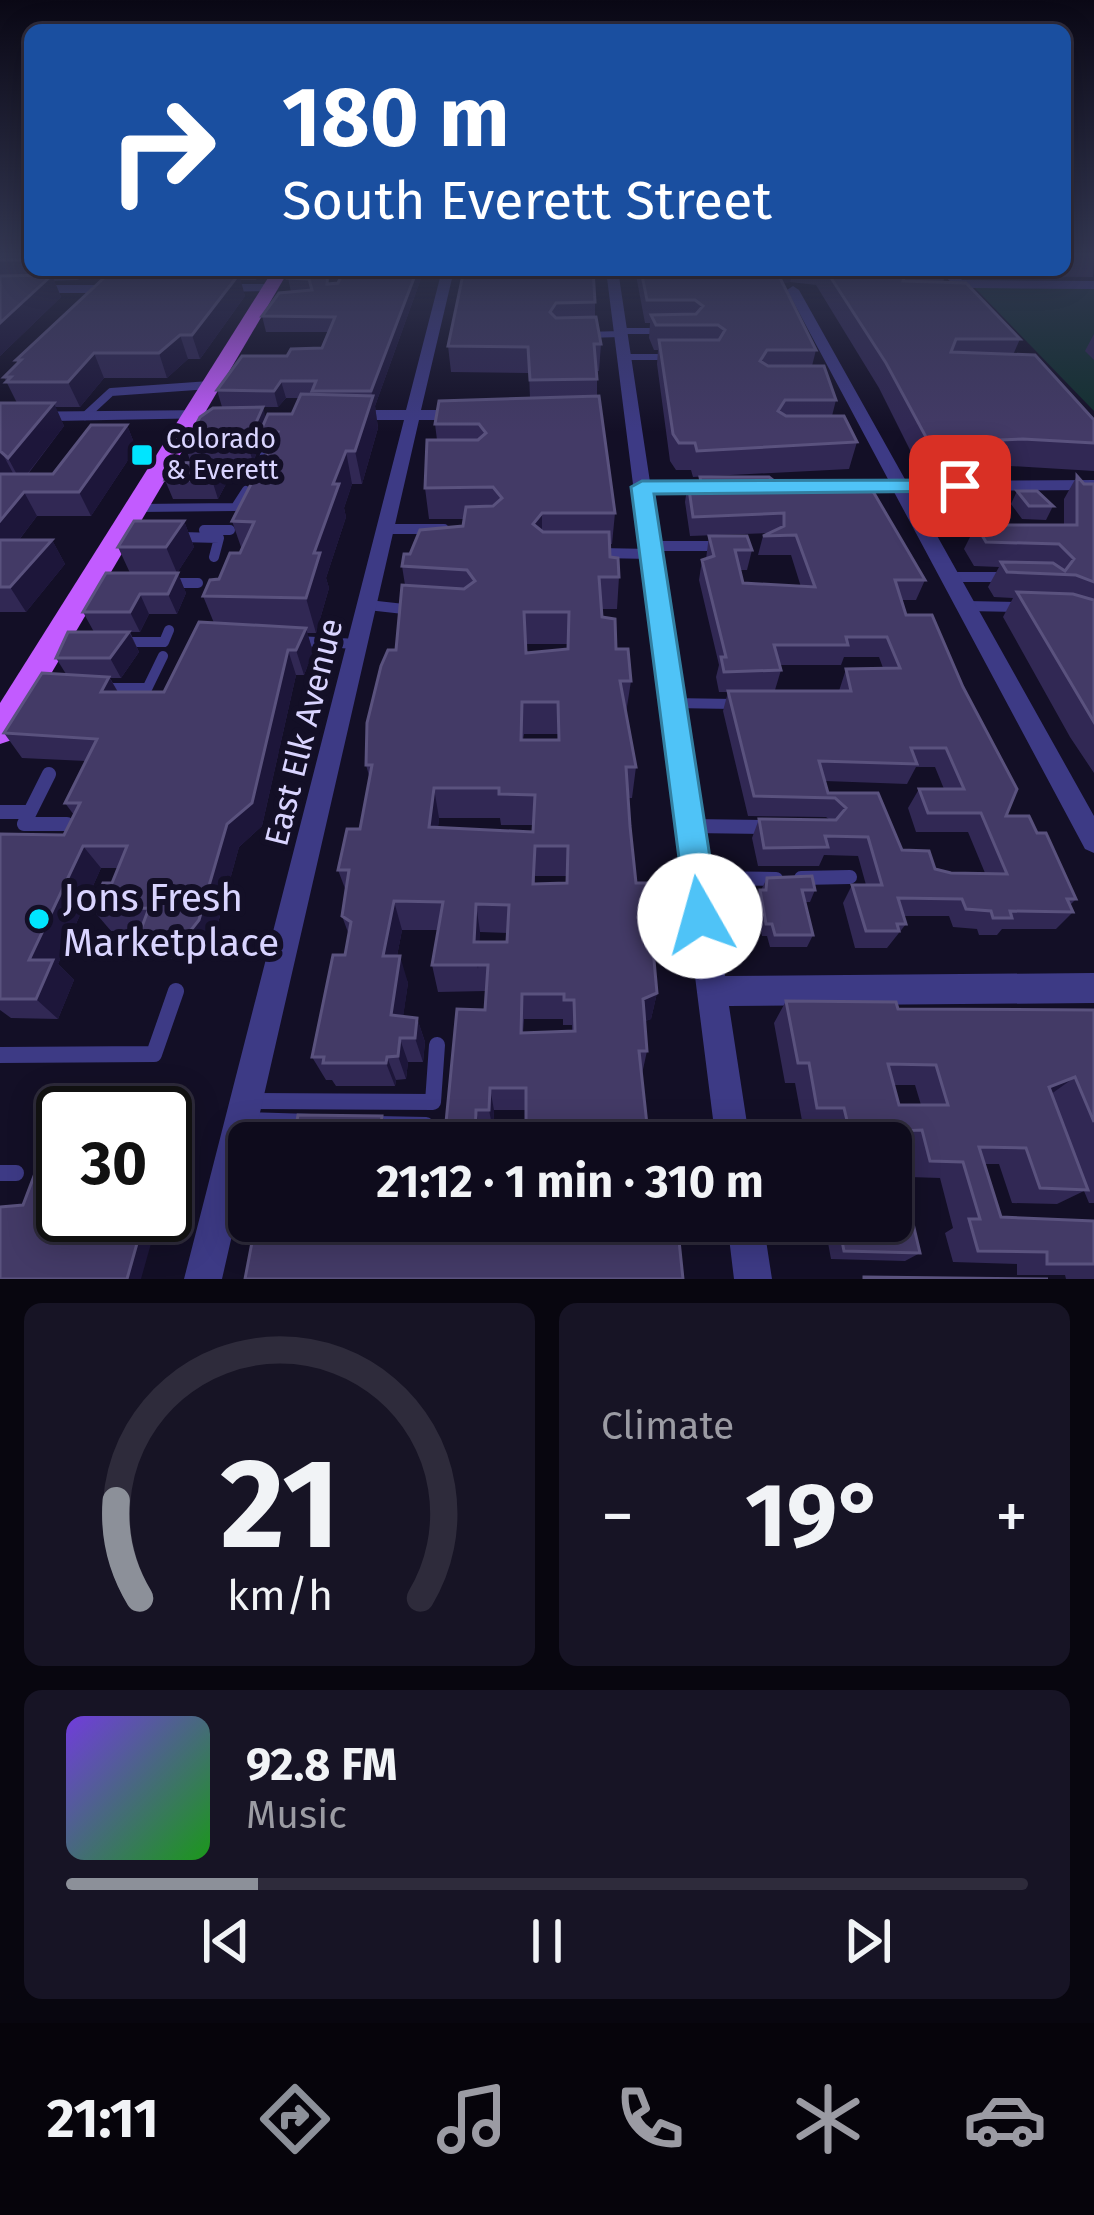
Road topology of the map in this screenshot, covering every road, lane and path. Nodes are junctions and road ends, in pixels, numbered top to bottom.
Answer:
1 (260, 313) edge
2 (438, 313) edge
3 (618, 313) edge
4 (804, 313) edge
5 (987, 313) edge
6 (993, 318) edge
7 (674, 330) edge
8 (574, 335) edge
9 (621, 338) junction
10 (675, 357) edge
11 (210, 385) junction
12 (238, 415) edge
13 (327, 415) edge
14 (415, 415) junction
15 (473, 415) edge
16 (85, 416) junction
17 (191, 416) junction
18 (0, 417) edge
19 (275, 428) edge
20 (212, 474) edge
21 (1094, 485) edge
22 (642, 487) junction
23 (737, 487) edge
24 (785, 487) edge
25 (901, 487) junction
26 (246, 490) edge
27 (129, 528) junction
28 (387, 529) junction
29 (450, 529) edge
30 (230, 530) edge
31 (738, 546) edge
32 (651, 550) junction
33 (584, 554) edge
34 (214, 557) dead end
35 (950, 577) junction
36 (1025, 578) edge
37 (157, 583) edge
38 (198, 583) dead end
39 (368, 605) junction
40 (966, 606) junction
41 (1043, 608) edge
42 (424, 610) edge
43 (170, 630) dead end
44 (288, 641) edge
45 (101, 642) edge
46 (358, 644) junction
47 (163, 656) dead end
48 (100, 688) edge
49 (147, 688) junction
50 (671, 703) junction
51 (744, 704) edge
52 (140, 708) edge
53 (0, 731) edge
54 (50, 774) dead end
55 (0, 812) edge
56 (30, 812) junction
57 (67, 824) edge
58 (688, 826) junction
59 (784, 827) edge
60 (1094, 842) edge
61 (850, 877) dead end
62 (696, 878) junction
63 (1094, 988) edge
64 (176, 991) dead end
65 (711, 991) junction
66 (437, 1045) dead end
67 (0, 1055) edge
68 (244, 1110) junction
69 (315, 1122) edge
70 (730, 1122) edge
71 (748, 1242) edge
72 (203, 1279) edge
73 (753, 1279) edge

1 - 11 main road
2 - 14 street, East Elk Avenue
3 - 9 street
4 - 25 street
5 - 6 street
7 - 9 lane
8 - 9 lane
9 - 10 lane
9 - 22 street
11 - 16 lane
11 - 17 main road
12 - 17 street
13 - 14 street
14 - 15 street
14 - 28 street, East Elk Avenue
16 - 17 street
16 - 18 street
17 - 27 main road
19 - 20 lane
21 - 25 street
22 - 23 street
22 - 32 street
24 - 25 street
25 - 35 street
26 - 27 lane
27 - 53 main road
28 - 29 lane
28 - 39 street, East Elk Avenue
30 - 34 lane
31 - 32 lane
32 - 33 lane
32 - 50 street
35 - 36 lane
35 - 40 street
37 - 38 lane
39 - 42 lane
39 - 46 street, East Elk Avenue
40 - 41 lane
40 - 60 street
43 - 45 lane
44 - 46 lane
46 - 68 street, East Elk Avenue
47 - 49 lane
48 - 49 lane
49 - 52 lane
50 - 51 lane
50 - 58 street
54 - 56 lane
55 - 56 lane
56 - 57 lane
58 - 59 lane
58 - 62 street
61 - 62 lane
62 - 65 street
63 - 65 street
64 - 67 lane
65 - 70 street
66 - 68 lane
68 - 69 lane
68 - 72 street, East Elk Avenue
71 - 73 street

